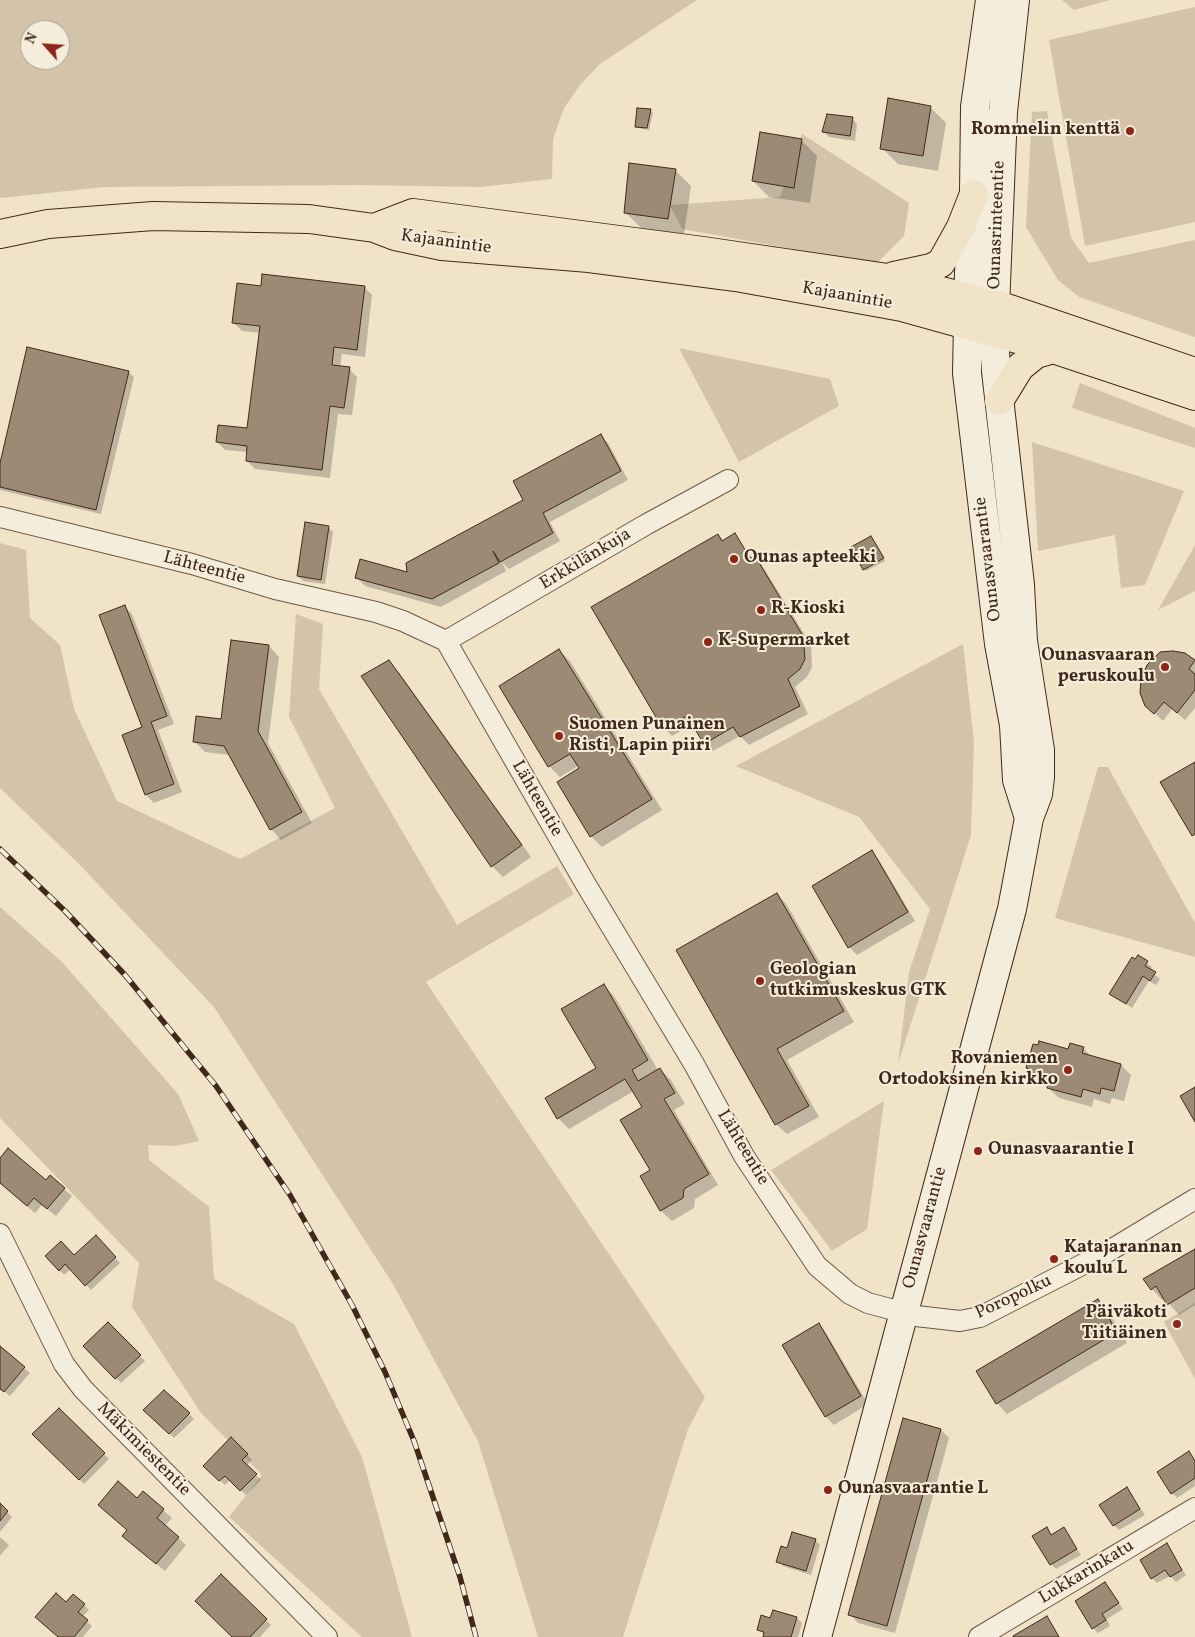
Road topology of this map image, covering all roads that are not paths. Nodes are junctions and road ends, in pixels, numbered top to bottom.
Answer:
1 (1004, 1) edge
2 (974, 194) junction
3 (374, 228) junction
4 (0, 234) edge
5 (888, 278) junction
6 (996, 304) junction
7 (968, 311) junction
8 (994, 332) junction
9 (1053, 348) junction
10 (1195, 372) edge
11 (1195, 396) edge
12 (999, 401) junction
13 (728, 480) dead end
14 (0, 517) edge
15 (446, 641) junction
16 (1029, 818) junction
17 (1195, 1199) edge
18 (0, 1234) edge
19 (903, 1313) junction
20 (1195, 1508) edge
21 (328, 1637) edge
22 (817, 1637) edge
23 (979, 1637) edge

1 - 2 street, Ounasrinteentie
1 - 6 street, Ounasrinteentie
2 - 5 main road
2 - 7 street, Ounasrinteentie
3 - 4 main road
3 - 5 main road, Kajaanintie
3 - 7 main road, Kajaanintie
5 - 7 main road, Kajaanintie
6 - 7 main road, Kajaanintie
6 - 8 street, Ounasrinteentie
6 - 10 main road, Kajaanintie
7 - 8 main road, Kajaanintie
7 - 16 street, Ounasvaarantie
8 - 9 main road, Kajaanintie
8 - 12 street, Ounasvaarantie
9 - 11 main road, Kajaanintie
9 - 12 main road
12 - 16 street, Ounasvaarantie
13 - 15 street, Erkkilänkuja
14 - 15 street, Lähteentie
15 - 19 street, Lähteentie
16 - 19 street, Ounasvaarantie
17 - 19 street, Poropolku
18 - 21 street, Mäkimiestentie
19 - 22 street, Ounasvaarantie
20 - 23 street, Lukkarinkatu

